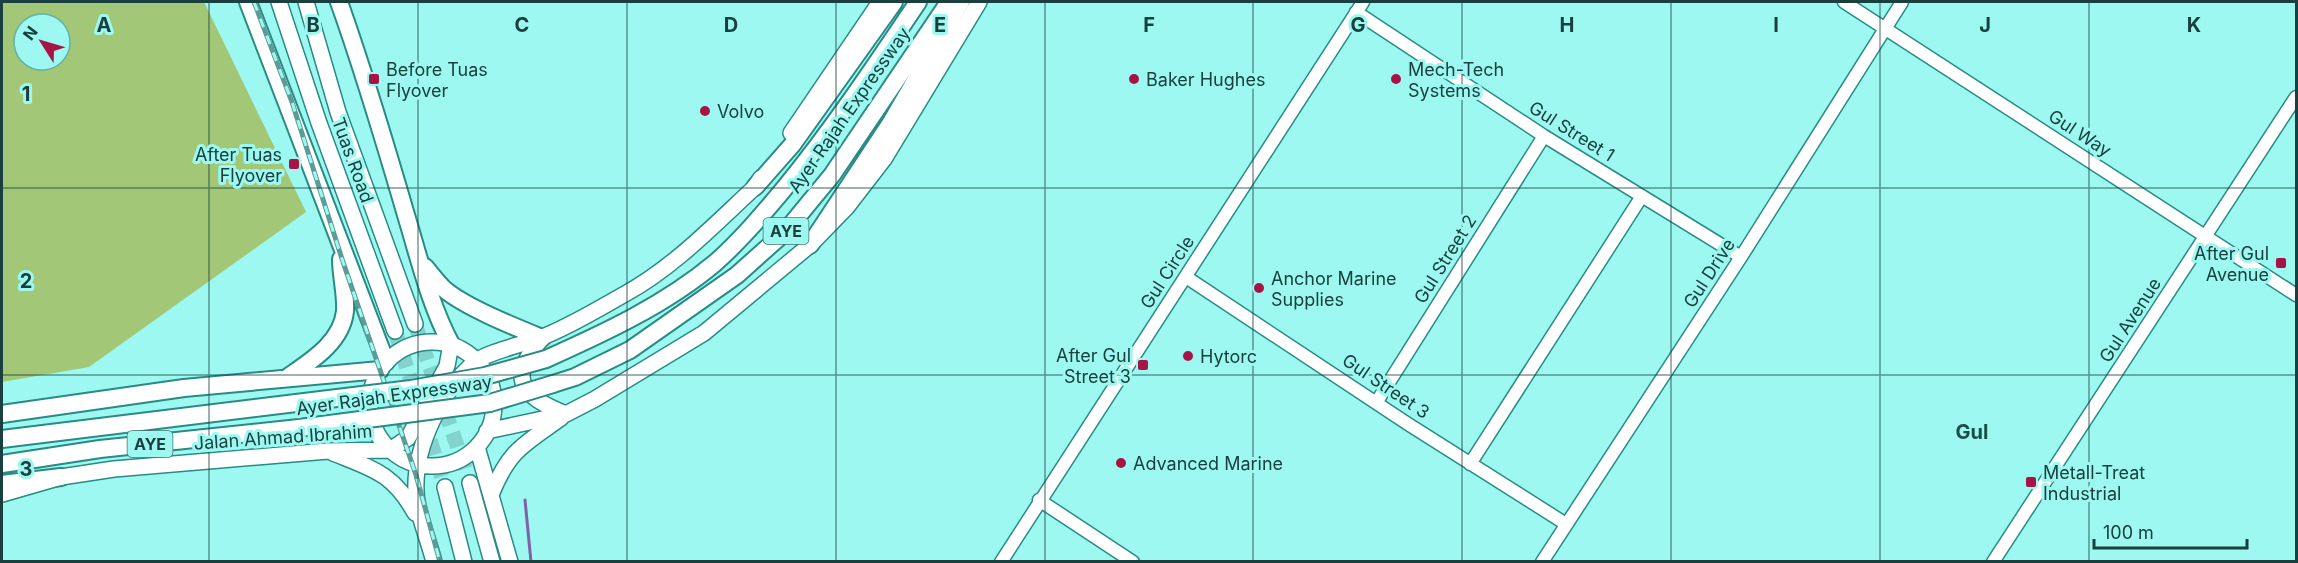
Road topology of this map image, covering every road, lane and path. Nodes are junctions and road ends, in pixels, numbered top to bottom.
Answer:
1 (248, 2) edge
2 (279, 2) edge
3 (306, 2) edge
4 (339, 2) edge
5 (879, 2) edge
6 (894, 2) edge
7 (918, 2) edge
8 (949, 2) edge
9 (961, 2) edge
10 (979, 2) edge
11 (1844, 2) edge
12 (1902, 2) edge
13 (1359, 7) edge
14 (1885, 29) junction
15 (2296, 97) edge
16 (1544, 136) junction
17 (755, 187) junction
18 (1642, 196) junction
19 (2207, 236) junction
20 (810, 245) junction
21 (341, 246) junction
22 (1741, 257) junction
23 (420, 262) junction
24 (1186, 277) junction
25 (2296, 295) edge
26 (415, 324) tunnel mouth
27 (395, 331) tunnel mouth
28 (542, 338) junction
29 (451, 344) junction
30 (477, 360) junction
31 (383, 366) junction
32 (286, 378) junction
33 (1376, 403) junction
34 (2, 414) edge
35 (566, 414) junction
36 (487, 431) junction
37 (2, 439) edge
38 (477, 447) junction
39 (390, 450) junction
40 (328, 451) junction
41 (2, 464) edge
42 (1470, 464) junction
43 (417, 465) junction
44 (61, 477) junction
45 (470, 483) tunnel mouth
46 (2, 484) edge
47 (445, 487) tunnel mouth
48 (2, 494) edge
49 (490, 495) junction
50 (1039, 500) junction
51 (1566, 524) junction
52 (433, 556) edge
53 (464, 561) edge
54 (492, 561) edge
55 (510, 561) edge
56 (1001, 561) edge
57 (1133, 561) edge
58 (1542, 561) edge
59 (1993, 561) edge

1 - 21 highway
2 - 27 main road, Tuas Road
3 - 26 main road, Tuas Road
4 - 23 highway
5 - 17 main road
6 - 17 highway
7 - 37 highway, Ayer Rajah Expressway / AYE, bridge
8 - 41 highway, Ayer Rajah Expressway / AYE, bridge
9 - 20 highway
10 - 20 main road
11 - 14 street, Gul Way
12 - 14 street, Gul Drive
13 - 16 street, Gul Street 1
13 - 24 street, Gul Circle
14 - 19 street, Gul Way
14 - 22 street, Gul Drive
15 - 19 street, Gul Avenue
16 - 18 street, Gul Street 1
16 - 33 street, Gul Street 2
17 - 28 main road
18 - 22 street, Gul Street 1
18 - 42 street
19 - 25 street, Gul Way
19 - 59 street, Gul Avenue
20 - 35 main road
21 - 31 highway
21 - 32 highway
22 - 51 street, Gul Drive
23 - 28 highway
23 - 29 highway
24 - 33 street, Gul Street 3
24 - 50 street, Gul Circle
28 - 30 main road
28 - 35 main road
29 - 30 main road
29 - 31 main road
29 - 39 main road
30 - 36 main road
30 - 43 main road
31 - 32 highway
31 - 39 main road
32 - 34 highway
33 - 42 street, Gul Street 3
35 - 36 main road
35 - 49 main road
36 - 38 main road
38 - 43 main road
38 - 49 main road
39 - 40 main road, Jalan Ahmad Ibrahim
39 - 43 main road
40 - 44 main road, Jalan Ahmad Ibrahim
40 - 52 main road
42 - 51 street, Gul Street 3
43 - 52 main road
44 - 46 highway
44 - 48 main road, Jalan Ahmad Ibrahim
45 - 54 main road
47 - 53 main road
49 - 55 main road
50 - 56 street, Gul Circle
50 - 57 street
51 - 58 street, Gul Drive

